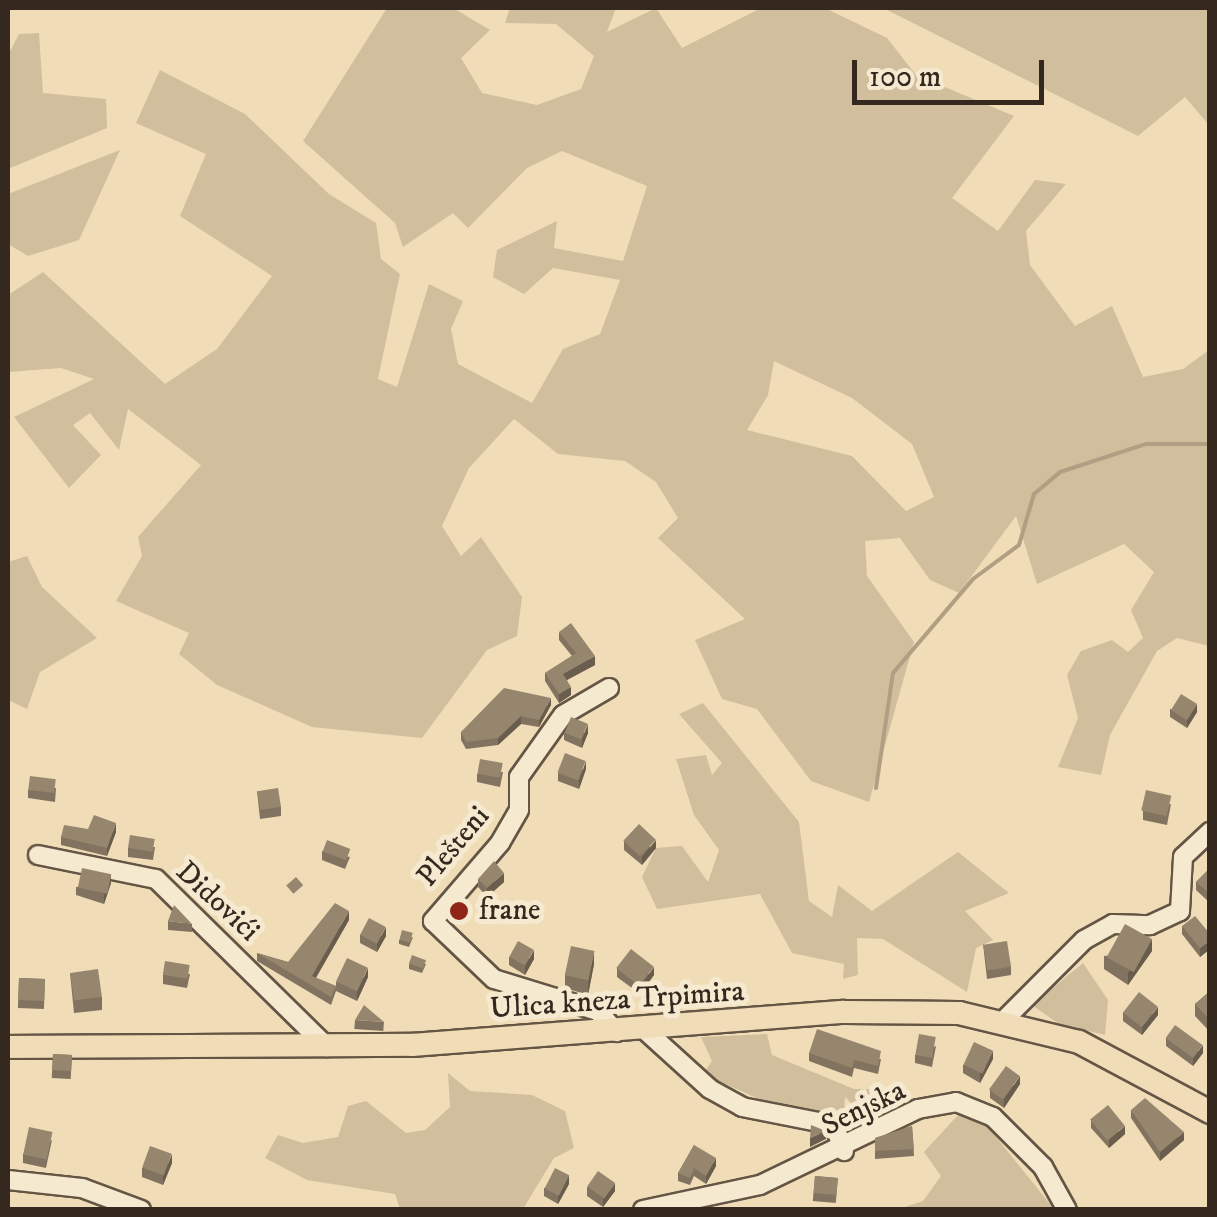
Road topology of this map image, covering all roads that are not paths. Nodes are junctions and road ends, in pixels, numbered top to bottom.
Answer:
1 (609, 688) dead end
2 (1210, 832) edge
3 (38, 855) dead end
4 (1004, 1020) junction
5 (646, 1031) junction
6 (616, 1032) junction
7 (327, 1047) junction
8 (8, 1048) edge
9 (1210, 1112) edge
10 (844, 1151) junction
11 (8, 1180) edge
12 (141, 1210) edge
13 (644, 1210) edge
14 (1067, 1210) edge

1 - 6 street, Plešteni
2 - 4 street
3 - 7 street, Didovići
4 - 5 main road, Ulica kneza Trpimira
4 - 9 main road, Ulica kneza Trpimira
5 - 6 main road, Ulica kneza Trpimira
5 - 10 street
6 - 7 main road, Ulica kneza Trpimira
7 - 8 main road, Ulica kneza Trpimira
10 - 13 street, Senjska
10 - 14 street, Senjska
11 - 12 street

